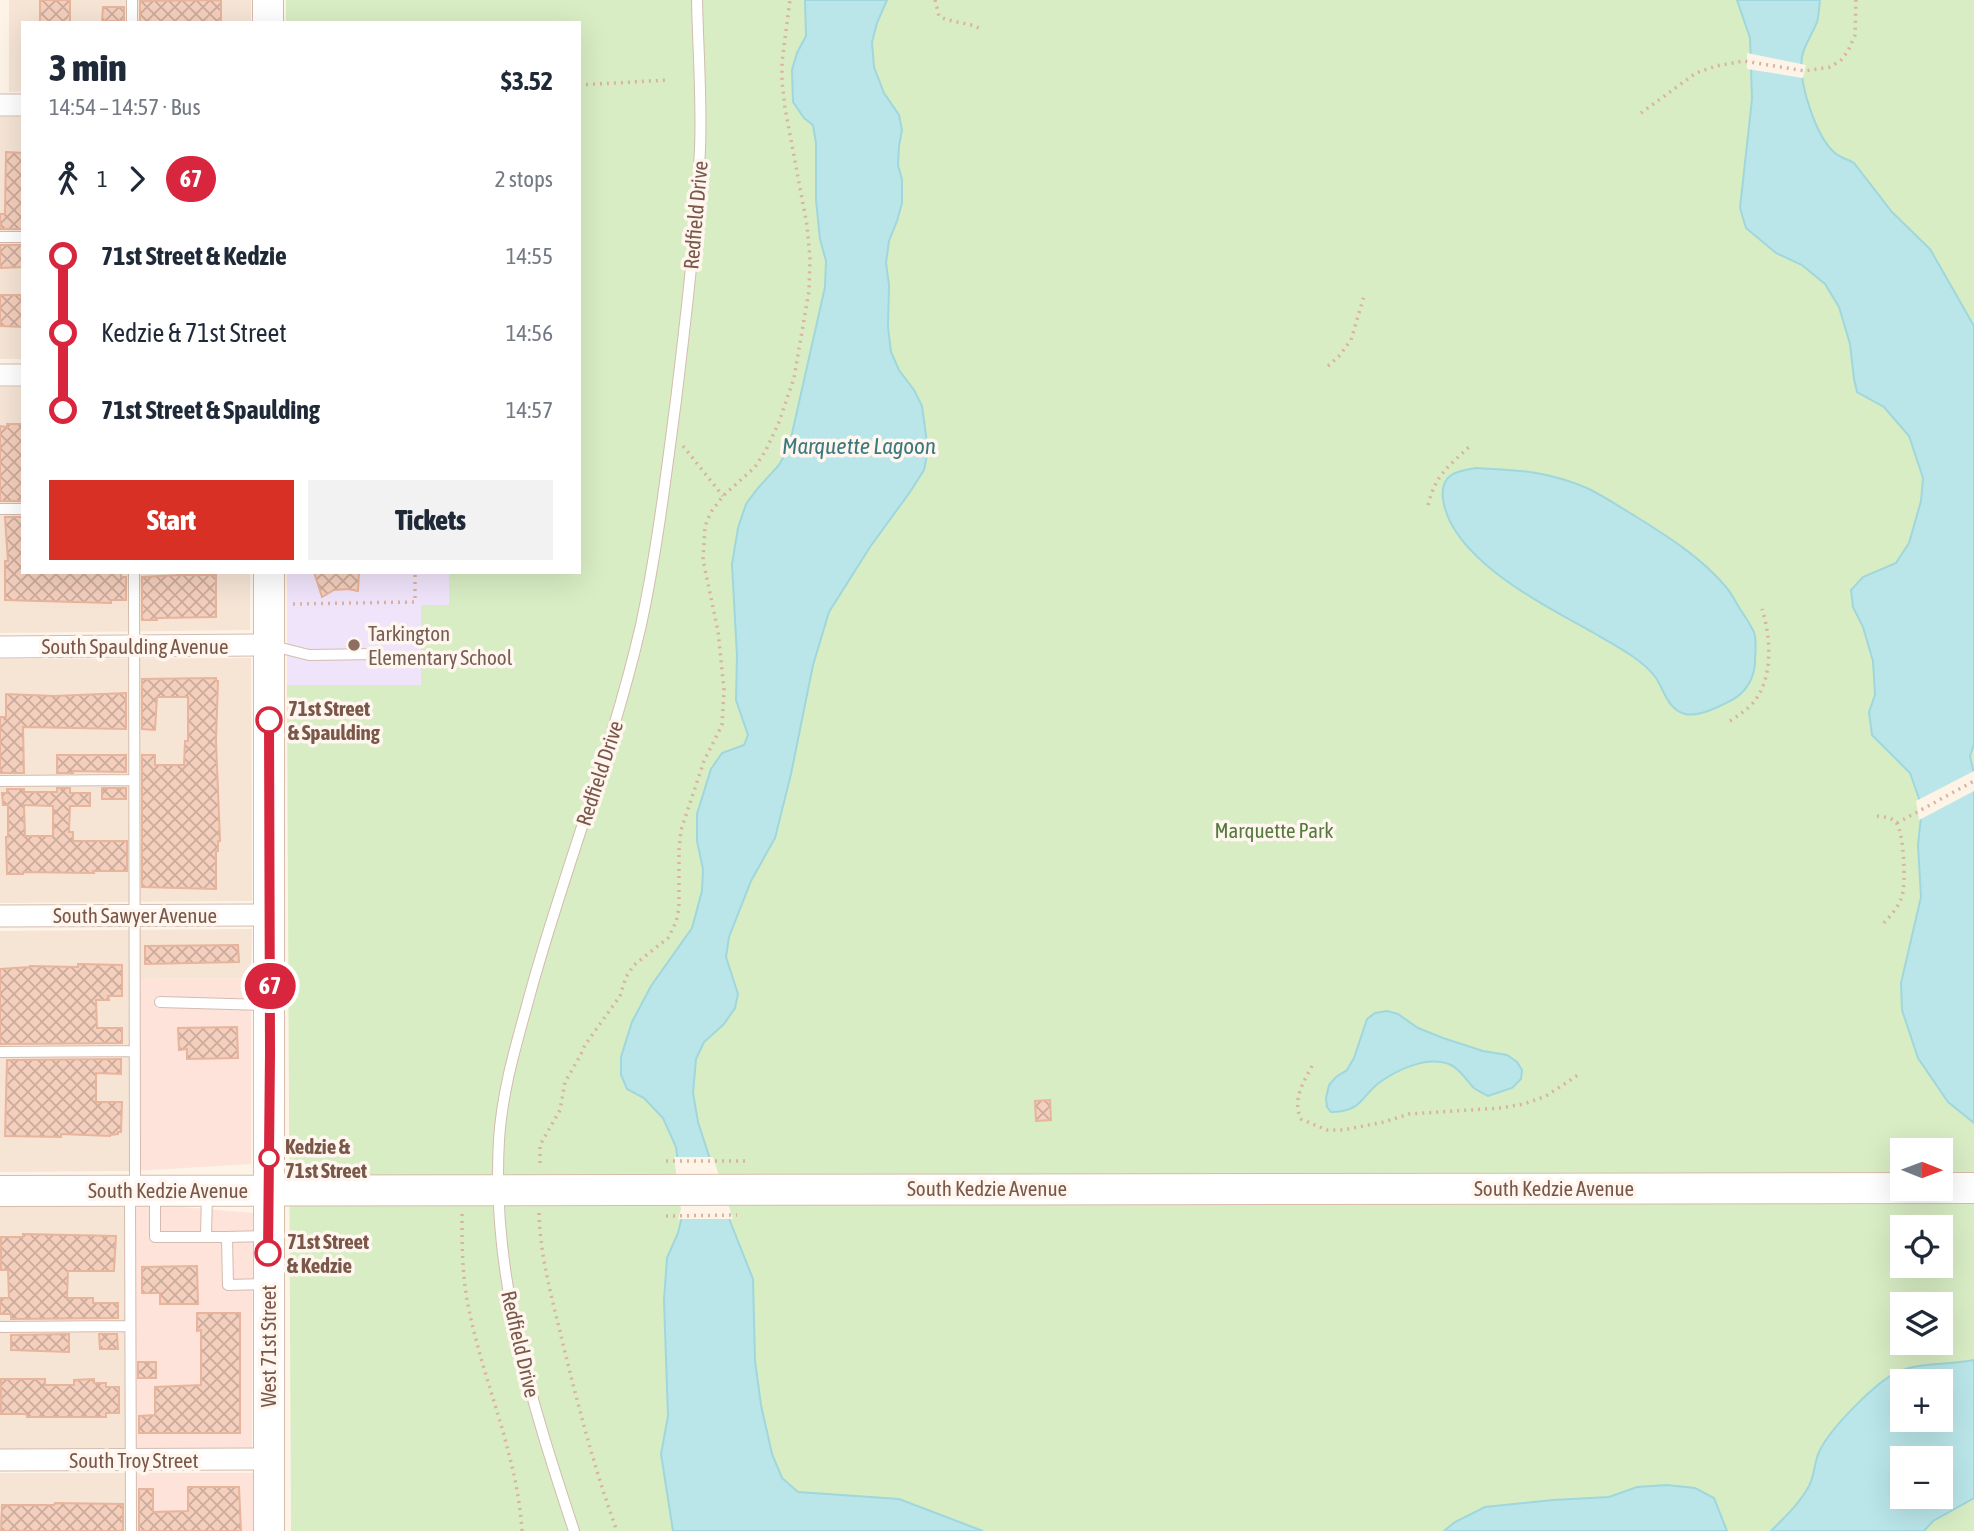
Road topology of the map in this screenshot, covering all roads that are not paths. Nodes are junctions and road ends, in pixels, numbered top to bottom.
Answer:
1 (132, 0) edge
2 (268, 0) edge
3 (696, 0) edge
4 (132, 21) edge
5 (268, 21) edge
6 (0, 105) edge
7 (21, 105) edge
8 (0, 237) edge
9 (21, 237) edge
10 (0, 375) edge
11 (21, 375) edge
12 (0, 509) edge
13 (21, 509) edge
14 (134, 574) edge
15 (269, 574) edge
16 (269, 645) junction
17 (134, 646) junction
18 (0, 647) edge
19 (377, 654) dead end
20 (134, 780) junction
21 (0, 781) edge
22 (134, 915) junction
23 (270, 915) junction
24 (0, 916) edge
25 (160, 1002) dead end
26 (270, 1005) junction
27 (135, 1051) junction
28 (0, 1052) edge
29 (1974, 1188) edge
30 (207, 1189) junction
31 (269, 1189) junction
32 (140, 1190) junction
33 (0, 1191) edge
34 (497, 1191) junction
35 (268, 1236) junction
36 (206, 1237) junction
37 (226, 1237) junction
38 (268, 1284) junction
39 (130, 1326) junction
40 (0, 1327) edge
41 (269, 1459) junction
42 (0, 1460) edge
43 (131, 1460) junction
44 (131, 1531) edge
45 (269, 1531) edge
46 (574, 1531) edge

1 - 4 lane
2 - 5 main road
3 - 34 lane, Redfield Drive
6 - 7 street
8 - 9 lane
10 - 11 street
12 - 13 lane
14 - 17 lane
15 - 16 main road, West 71st Street
16 - 17 street, South Spaulding Avenue
16 - 19 lane
16 - 23 main road, West 71st Street
17 - 18 street, South Spaulding Avenue
17 - 20 lane
20 - 21 lane
20 - 22 lane
22 - 23 street, South Sawyer Avenue
22 - 24 street, South Sawyer Avenue
22 - 27 lane
23 - 26 main road, West 71st Street
25 - 26 lane
26 - 31 main road, West 71st Street
27 - 28 lane
27 - 32 lane
29 - 34 main road, South Kedzie Avenue
30 - 31 main road, South Kedzie Avenue
30 - 32 main road, South Kedzie Avenue
30 - 36 lane
31 - 34 main road, South Kedzie Avenue
31 - 35 main road, West 71st Street
32 - 33 main road, South Kedzie Avenue
32 - 36 lane
32 - 39 lane
34 - 46 lane, Redfield Drive
35 - 37 lane
35 - 38 main road, West 71st Street
36 - 37 lane
37 - 38 lane
38 - 41 main road, West 71st Street
39 - 40 lane
39 - 43 lane
41 - 43 street, South Troy Street
41 - 45 main road, West 71st Street
42 - 43 street, South Troy Street
43 - 44 lane

